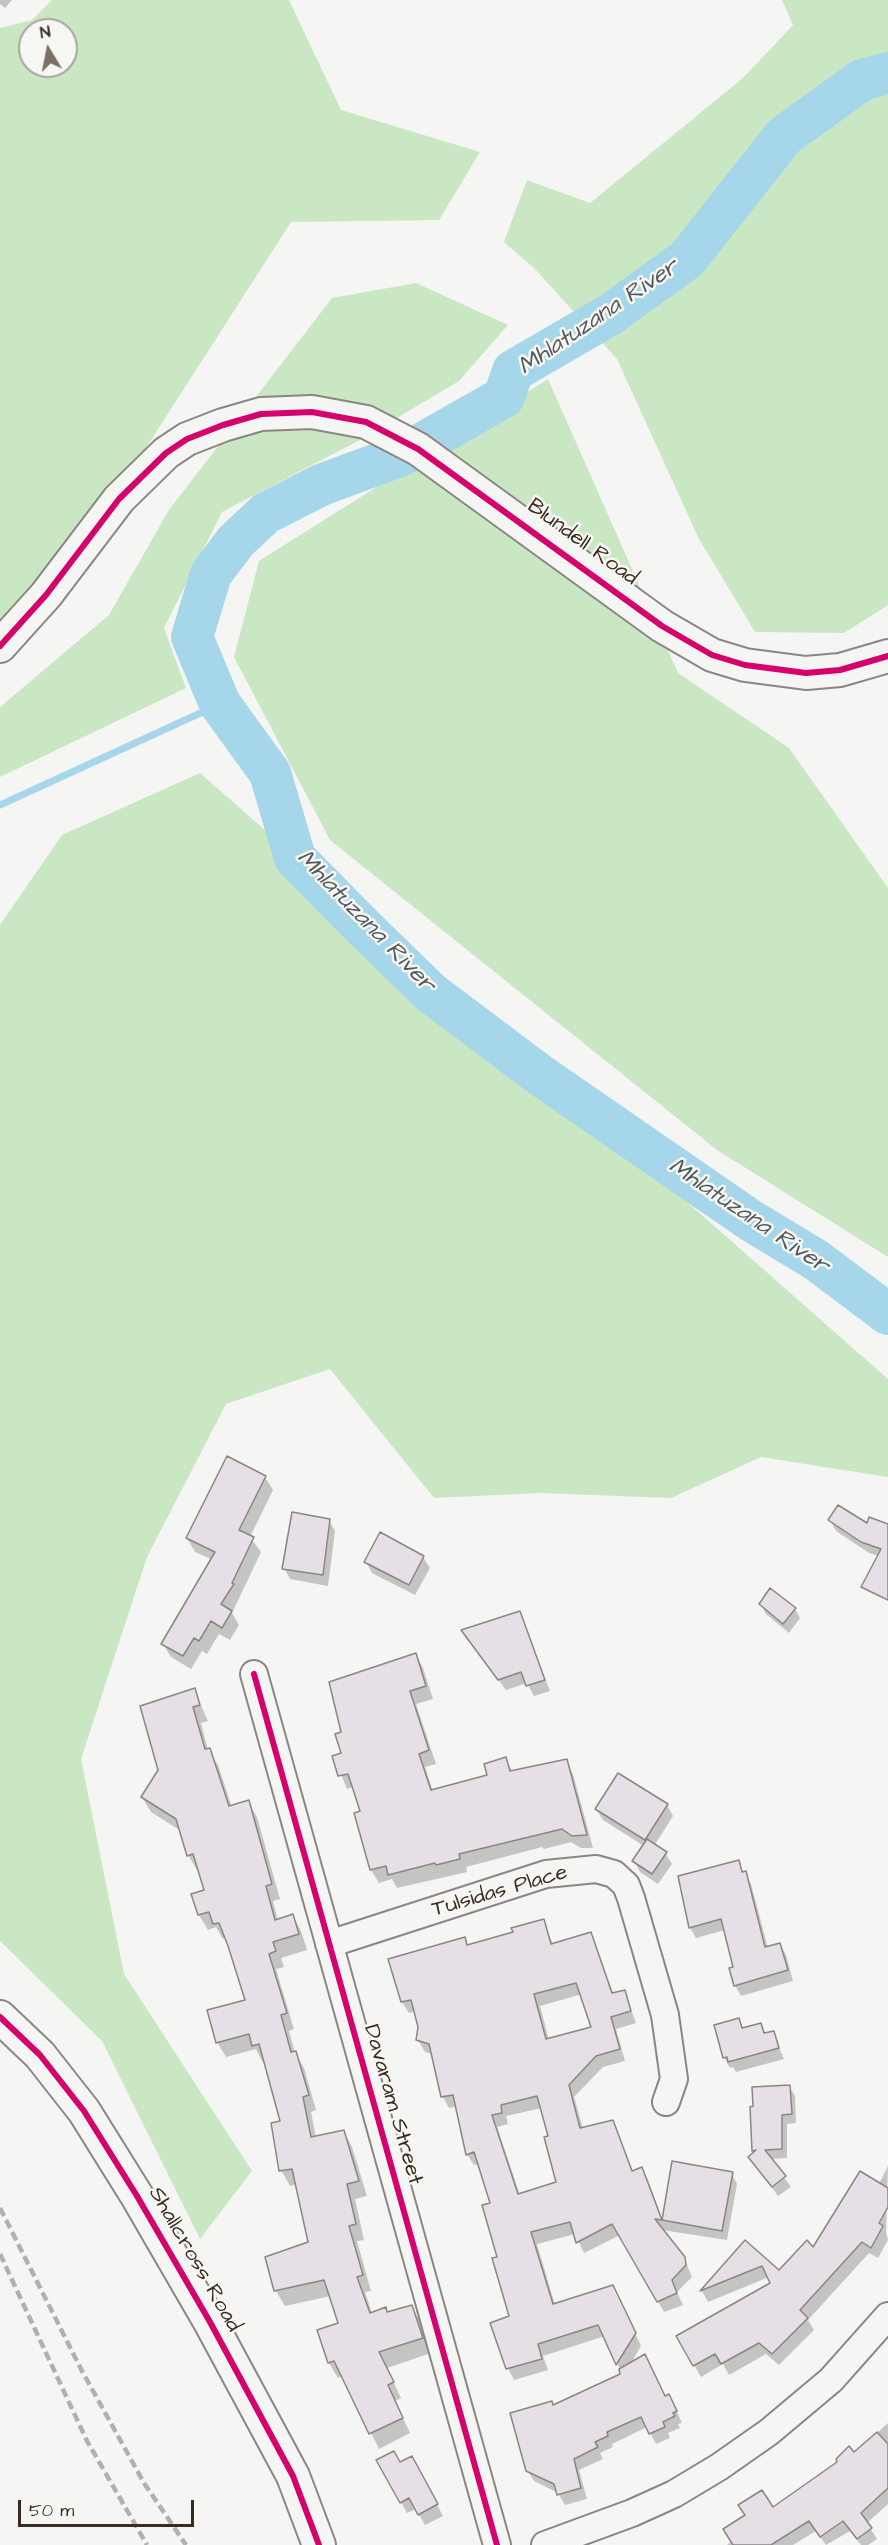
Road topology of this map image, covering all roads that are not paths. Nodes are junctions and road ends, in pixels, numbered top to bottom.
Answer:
1 (0, 646) edge
2 (888, 656) edge
3 (254, 1674) dead end
4 (329, 1944) junction
5 (0, 2017) edge
6 (666, 2102) dead end
7 (888, 2316) edge
8 (319, 2545) edge
9 (497, 2545) edge
10 (545, 2545) edge

1 - 2 street, Blundell Road
3 - 4 street, Davaram Street
4 - 6 street, Tulsidas Place
4 - 9 street, Davaram Street
5 - 8 street, Shallcross Road
7 - 10 street

